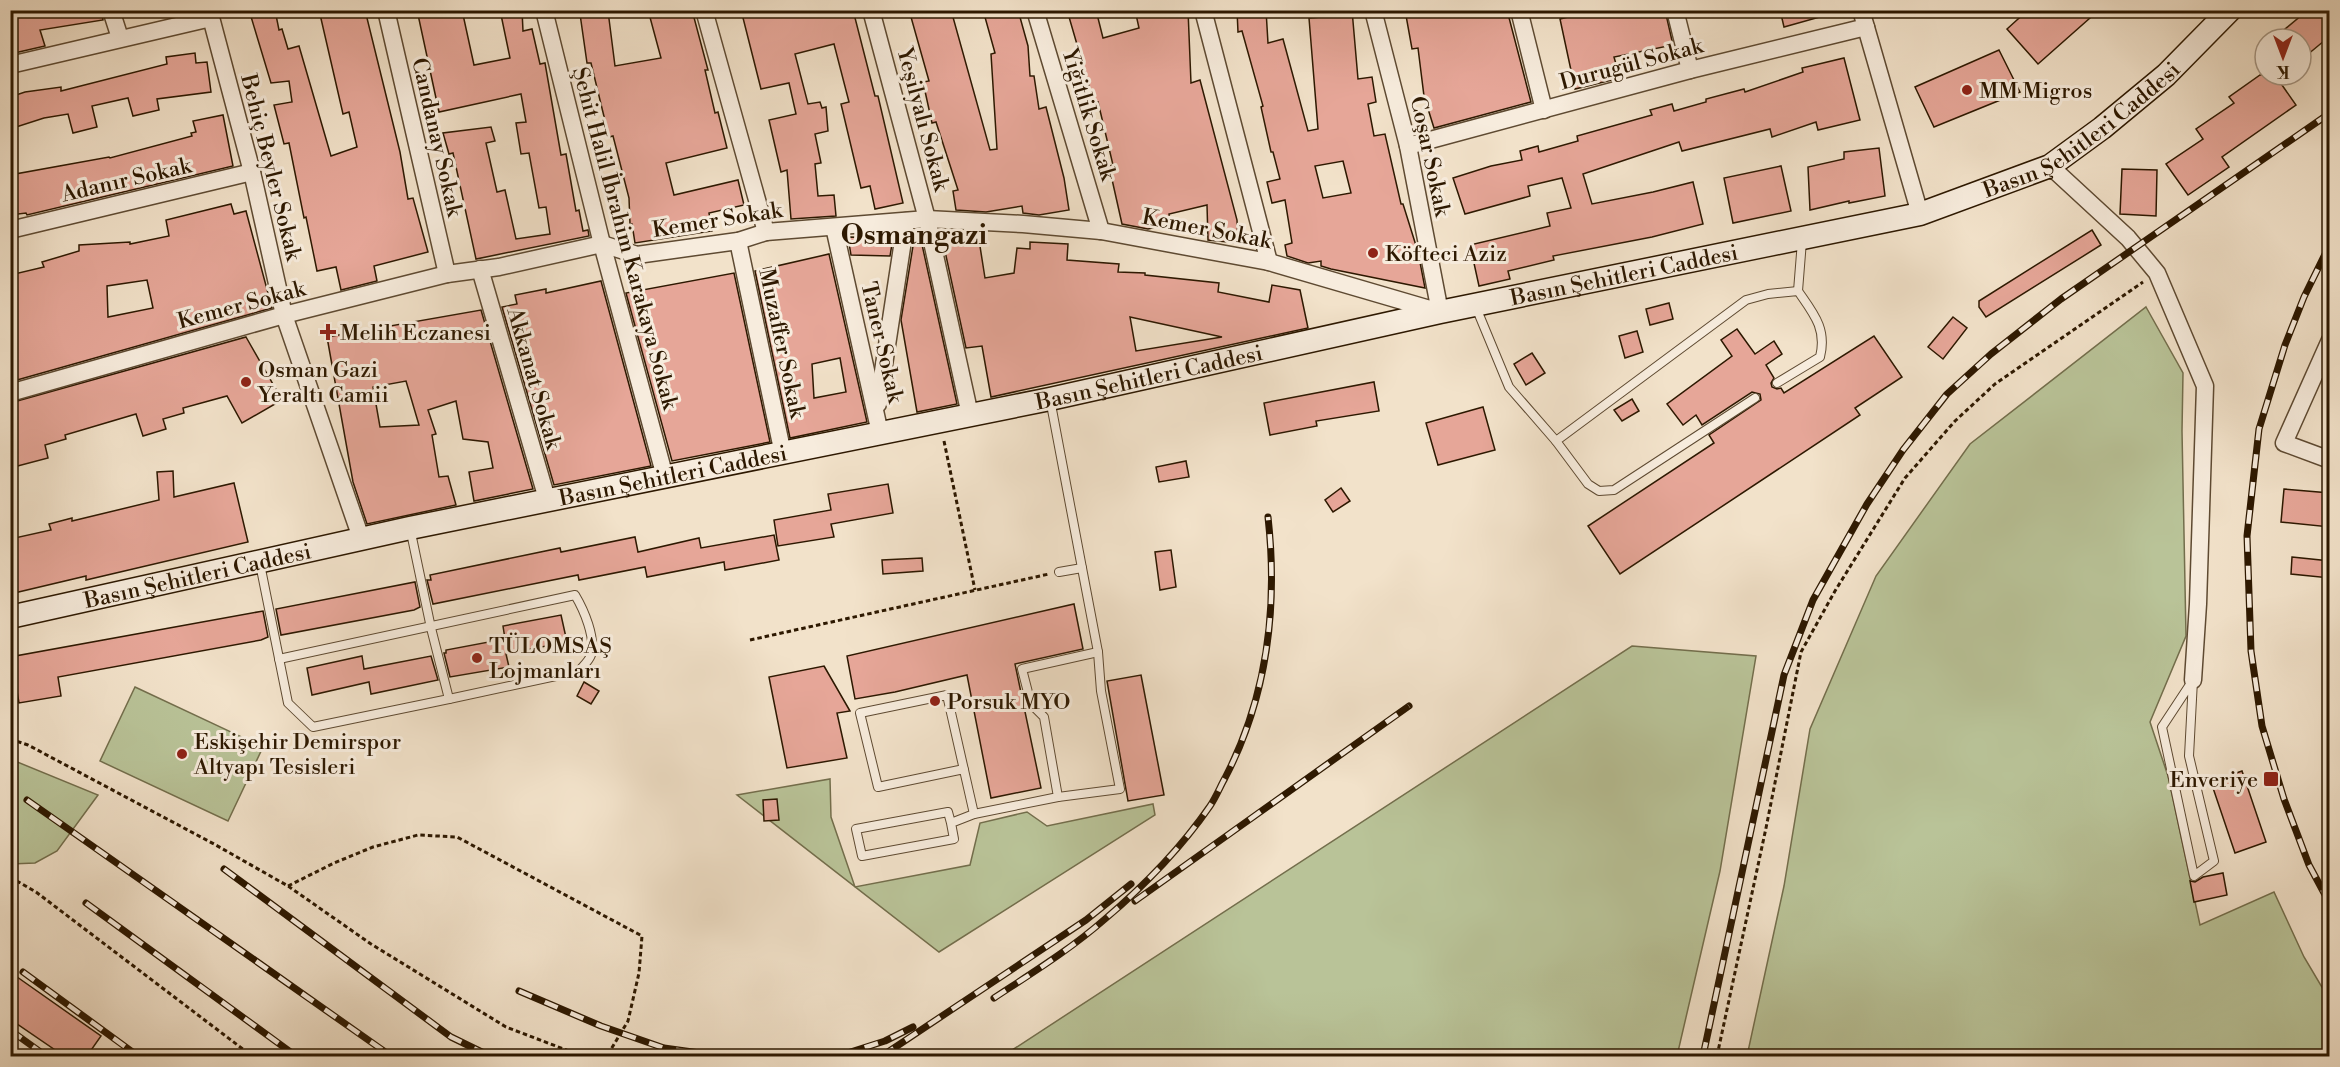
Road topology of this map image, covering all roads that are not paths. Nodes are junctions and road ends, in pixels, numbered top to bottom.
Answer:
1 (111, 10) edge
2 (386, 10) edge
3 (544, 10) edge
4 (704, 10) edge
5 (872, 10) edge
6 (1035, 10) edge
7 (1203, 10) edge
8 (1373, 10) edge
9 (1519, 10) edge
10 (1675, 10) edge
11 (2230, 10) edge
12 (210, 14) edge
13 (1863, 19) edge
14 (120, 38) junction
15 (10, 65) edge
16 (1690, 70) junction
17 (1544, 110) junction
18 (1408, 146) junction
19 (2050, 166) junction
20 (252, 172) junction
21 (1920, 214) junction
22 (927, 219) junction
23 (906, 221) junction
24 (834, 226) junction
25 (10, 230) edge
26 (766, 231) junction
27 (1101, 231) junction
28 (1802, 238) junction
29 (738, 241) junction
30 (602, 244) junction
31 (1269, 262) junction
32 (480, 269) junction
33 (447, 274) junction
34 (1798, 291) junction
35 (1475, 305) junction
36 (1440, 312) junction
37 (284, 315) junction
38 (2330, 340) edge
39 (1777, 383) dead end
40 (10, 393) edge
41 (1755, 398) dead end
42 (1050, 399) junction
43 (970, 415) junction
44 (878, 423) junction
45 (1556, 441) junction
46 (783, 454) junction
47 (2330, 460) edge
48 (666, 477) junction
49 (546, 499) junction
50 (410, 528) junction
51 (361, 538) junction
52 (260, 561) junction
53 (1082, 568) junction
54 (1059, 572) road end
55 (10, 617) edge
56 (431, 628) junction
57 (1098, 652) junction
58 (279, 660) junction
59 (2193, 680) junction
60 (449, 699) junction
61 (964, 769) junction
62 (1058, 797) junction
63 (974, 814) junction
64 (951, 823) junction

1 - 14 street
2 - 33 street, Candanay Sokak
3 - 30 street, Şehit Halil İbrahim Karakaya Sokak
4 - 26 street
5 - 22 street, Yeşilyalı Sokak
6 - 27 street, Yiğitlik Sokak
7 - 31 street
8 - 18 street, Coşar Sokak
9 - 17 street
10 - 16 street
11 - 19 main road, Basın Şehitleri Caddesi
12 - 14 street
12 - 20 street, Behiç Beyler Sokak
13 - 16 street, Durugül Sokak
13 - 21 street
14 - 15 street
16 - 17 street, Durugül Sokak
17 - 18 street, Durugül Sokak
18 - 36 street, Coşar Sokak
19 - 21 main road, Basın Şehitleri Caddesi
19 - 59 street
20 - 25 street, Adanır Sokak
20 - 37 street, Behiç Beyler Sokak
21 - 28 main road, Basın Şehitleri Caddesi
22 - 23 street, Kemer Sokak
22 - 27 street, Kemer Sokak
22 - 43 street, Yeşilyalı Sokak
23 - 24 street, Kemer Sokak
23 - 44 street
24 - 26 street, Kemer Sokak
24 - 44 street, Taner Sokak
26 - 29 street, Kemer Sokak
27 - 31 street, Kemer Sokak
28 - 34 lane
28 - 35 main road, Basın Şehitleri Caddesi
29 - 30 street, Kemer Sokak
29 - 46 street, Muzaffer Sokak
30 - 32 street, Kemer Sokak
30 - 48 street, Şehit Halil İbrahim Karakaya Sokak
31 - 36 street, Kemer Sokak
32 - 33 street, Kemer Sokak
32 - 49 street, Akkanat Sokak
33 - 37 street, Kemer Sokak
34 - 39 lane
34 - 45 lane
35 - 36 main road, Basın Şehitleri Caddesi
35 - 45 lane
36 - 42 main road, Basın Şehitleri Caddesi
37 - 40 street, Kemer Sokak
37 - 51 street, Behiç Beyler Sokak
38 - 47 street
41 - 45 lane
42 - 43 main road, Basın Şehitleri Caddesi
42 - 53 lane
43 - 44 main road, Basın Şehitleri Caddesi
44 - 46 main road, Basın Şehitleri Caddesi
46 - 48 main road, Basın Şehitleri Caddesi
48 - 49 main road, Basın Şehitleri Caddesi
49 - 50 main road, Basın Şehitleri Caddesi
50 - 51 main road, Basın Şehitleri Caddesi
50 - 56 lane
51 - 52 main road, Basın Şehitleri Caddesi
52 - 55 main road, Basın Şehitleri Caddesi
52 - 58 lane
53 - 54 lane
53 - 57 lane
56 - 58 lane
56 - 60 lane
56 - 60 lane
57 - 62 lane
57 - 62 lane
58 - 60 lane
59 - 59 lane
61 - 61 lane
61 - 63 lane
62 - 63 lane
63 - 64 lane
64 - 64 lane

